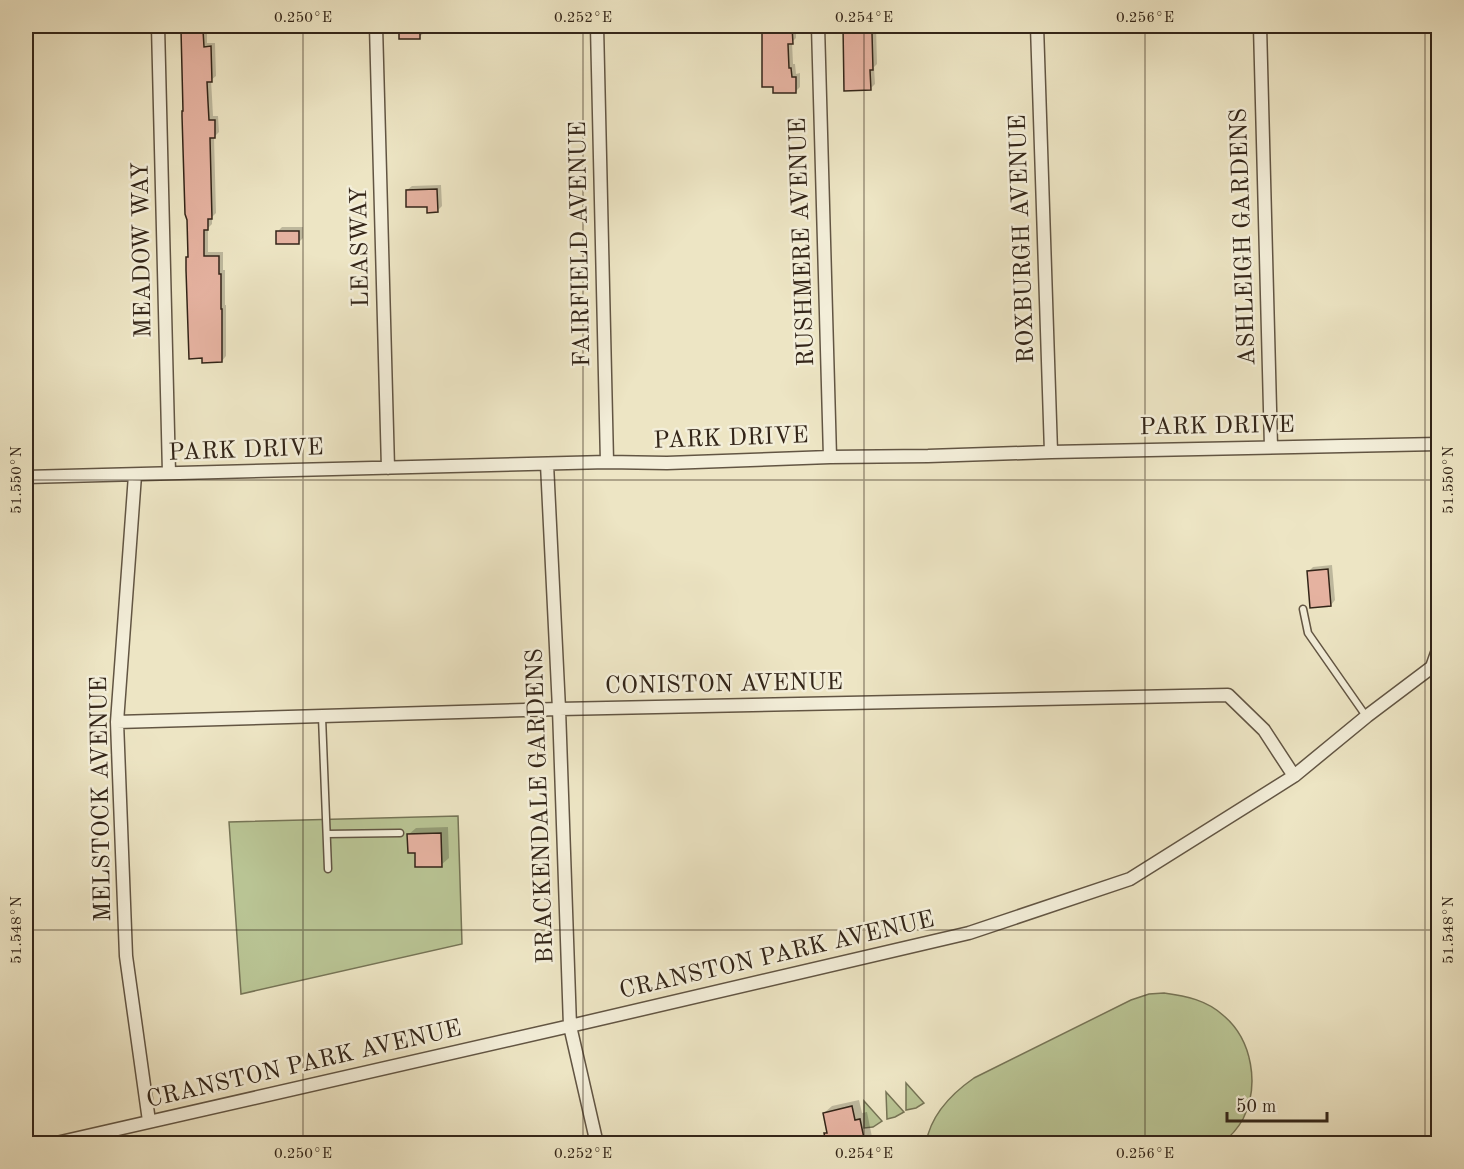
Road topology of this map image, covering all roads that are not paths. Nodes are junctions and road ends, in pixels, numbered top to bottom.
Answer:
1 (158, 26) edge
2 (376, 26) edge
3 (597, 26) edge
4 (818, 26) edge
5 (1037, 26) edge
6 (1260, 26) edge
7 (1438, 444) edge
8 (1270, 447) junction
9 (1051, 452) junction
10 (830, 457) junction
11 (607, 462) junction
12 (547, 464) junction
13 (388, 468) junction
14 (169, 473) junction
15 (135, 475) junction
16 (26, 477) edge
17 (1303, 609) dead end
18 (1438, 650) edge
19 (559, 709) junction
20 (1367, 716) junction
21 (322, 717) junction
22 (117, 722) junction
23 (1294, 776) junction
24 (400, 833) dead end
25 (327, 834) junction
26 (328, 869) dead end
27 (570, 1026) junction
28 (149, 1121) junction
29 (51, 1143) edge
30 (597, 1143) edge

1 - 14 street, MEADOW WAY
2 - 13 street, LEASWAY
3 - 11 street, FAIRFIELD AVENUE
4 - 10 street, RUSHMERE AVENUE
5 - 9 street, ROXBURGH AVENUE
6 - 8 street, ASHLEIGH GARDENS
7 - 8 street, PARK DRIVE
8 - 9 street, PARK DRIVE
9 - 10 street, PARK DRIVE
10 - 11 street, PARK DRIVE
11 - 12 street, PARK DRIVE
12 - 13 street, PARK DRIVE
12 - 19 street, BRACKENDALE GARDENS
13 - 14 street, PARK DRIVE
14 - 15 street, PARK DRIVE
15 - 16 street, PARK DRIVE
15 - 22 street, MELSTOCK AVENUE
17 - 20 lane
18 - 20 street, CRANSTON PARK AVENUE
19 - 21 street, CONISTON AVENUE
19 - 23 street, CONISTON AVENUE
19 - 27 street, BRACKENDALE GARDENS
20 - 23 street, CRANSTON PARK AVENUE
21 - 22 street, CONISTON AVENUE
21 - 25 lane
22 - 28 street, MELSTOCK AVENUE
23 - 27 street, CRANSTON PARK AVENUE
24 - 25 lane
25 - 26 lane
27 - 28 street, CRANSTON PARK AVENUE
27 - 30 street, BRACKENDALE GARDENS
28 - 29 street, CRANSTON PARK AVENUE

